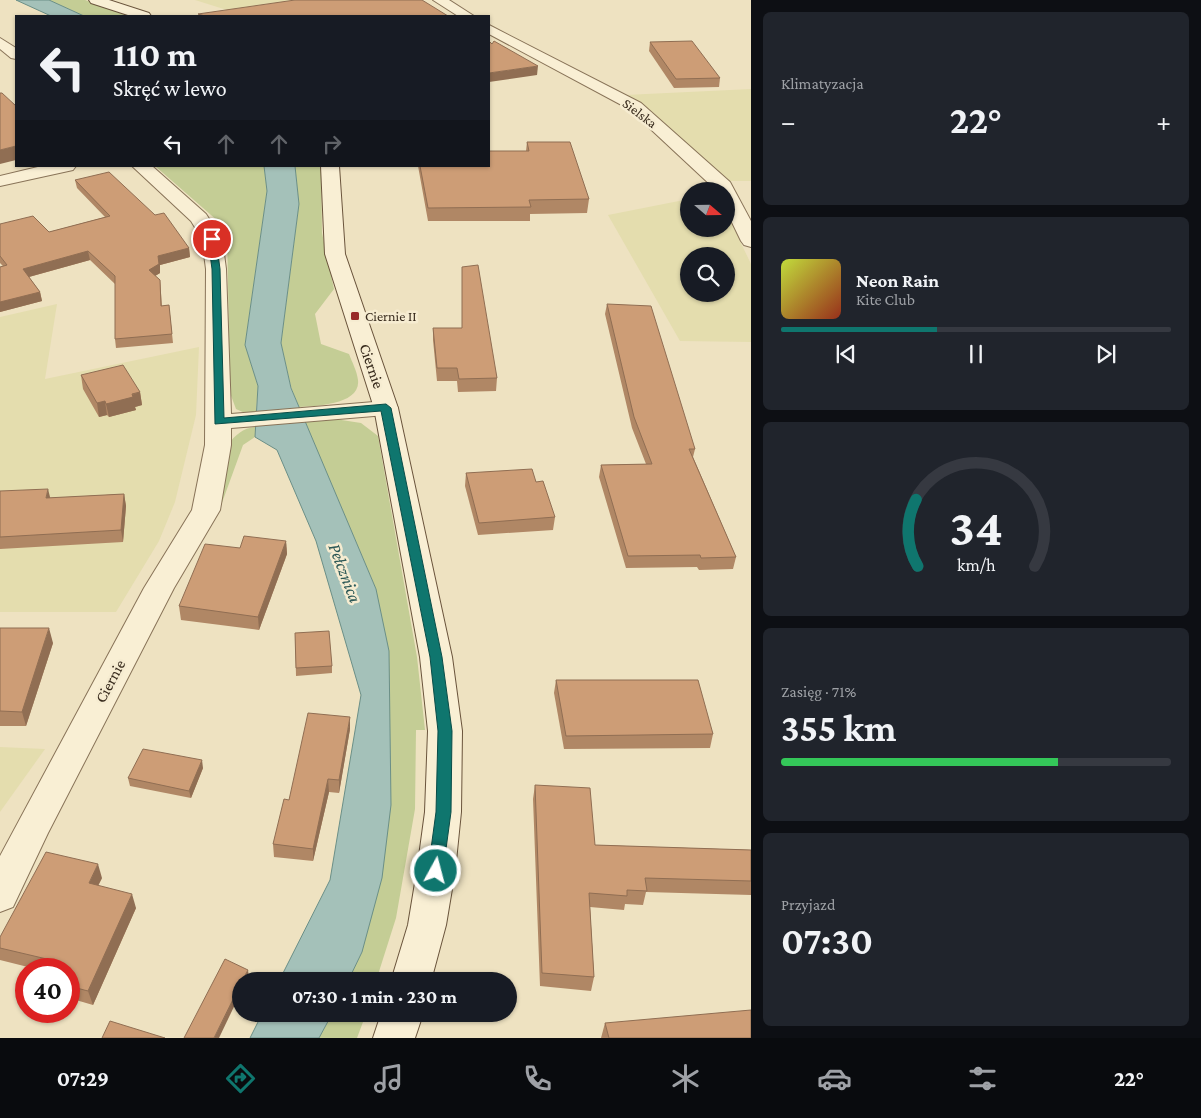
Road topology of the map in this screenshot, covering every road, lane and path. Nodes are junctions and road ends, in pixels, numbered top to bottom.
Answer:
1 (96, 0) edge
2 (440, 0) edge
3 (141, 15) edge
4 (465, 15) edge
5 (490, 30) edge
6 (0, 42) edge
7 (15, 54) edge
8 (63, 167) edge
9 (142, 167) edge
10 (330, 167) edge
11 (0, 181) edge
12 (751, 241) edge
13 (386, 408) junction
14 (218, 422) junction
15 (0, 896) edge
16 (414, 972) edge
17 (399, 1022) edge
18 (394, 1038) edge

1 - 3 street
2 - 4 street
5 - 12 street, Sielska
6 - 7 street
8 - 11 street
9 - 14 street, Ciernie
10 - 13 street, Ciernie
13 - 14 street
13 - 16 street, Ciernie
14 - 15 street, Ciernie
17 - 18 street

